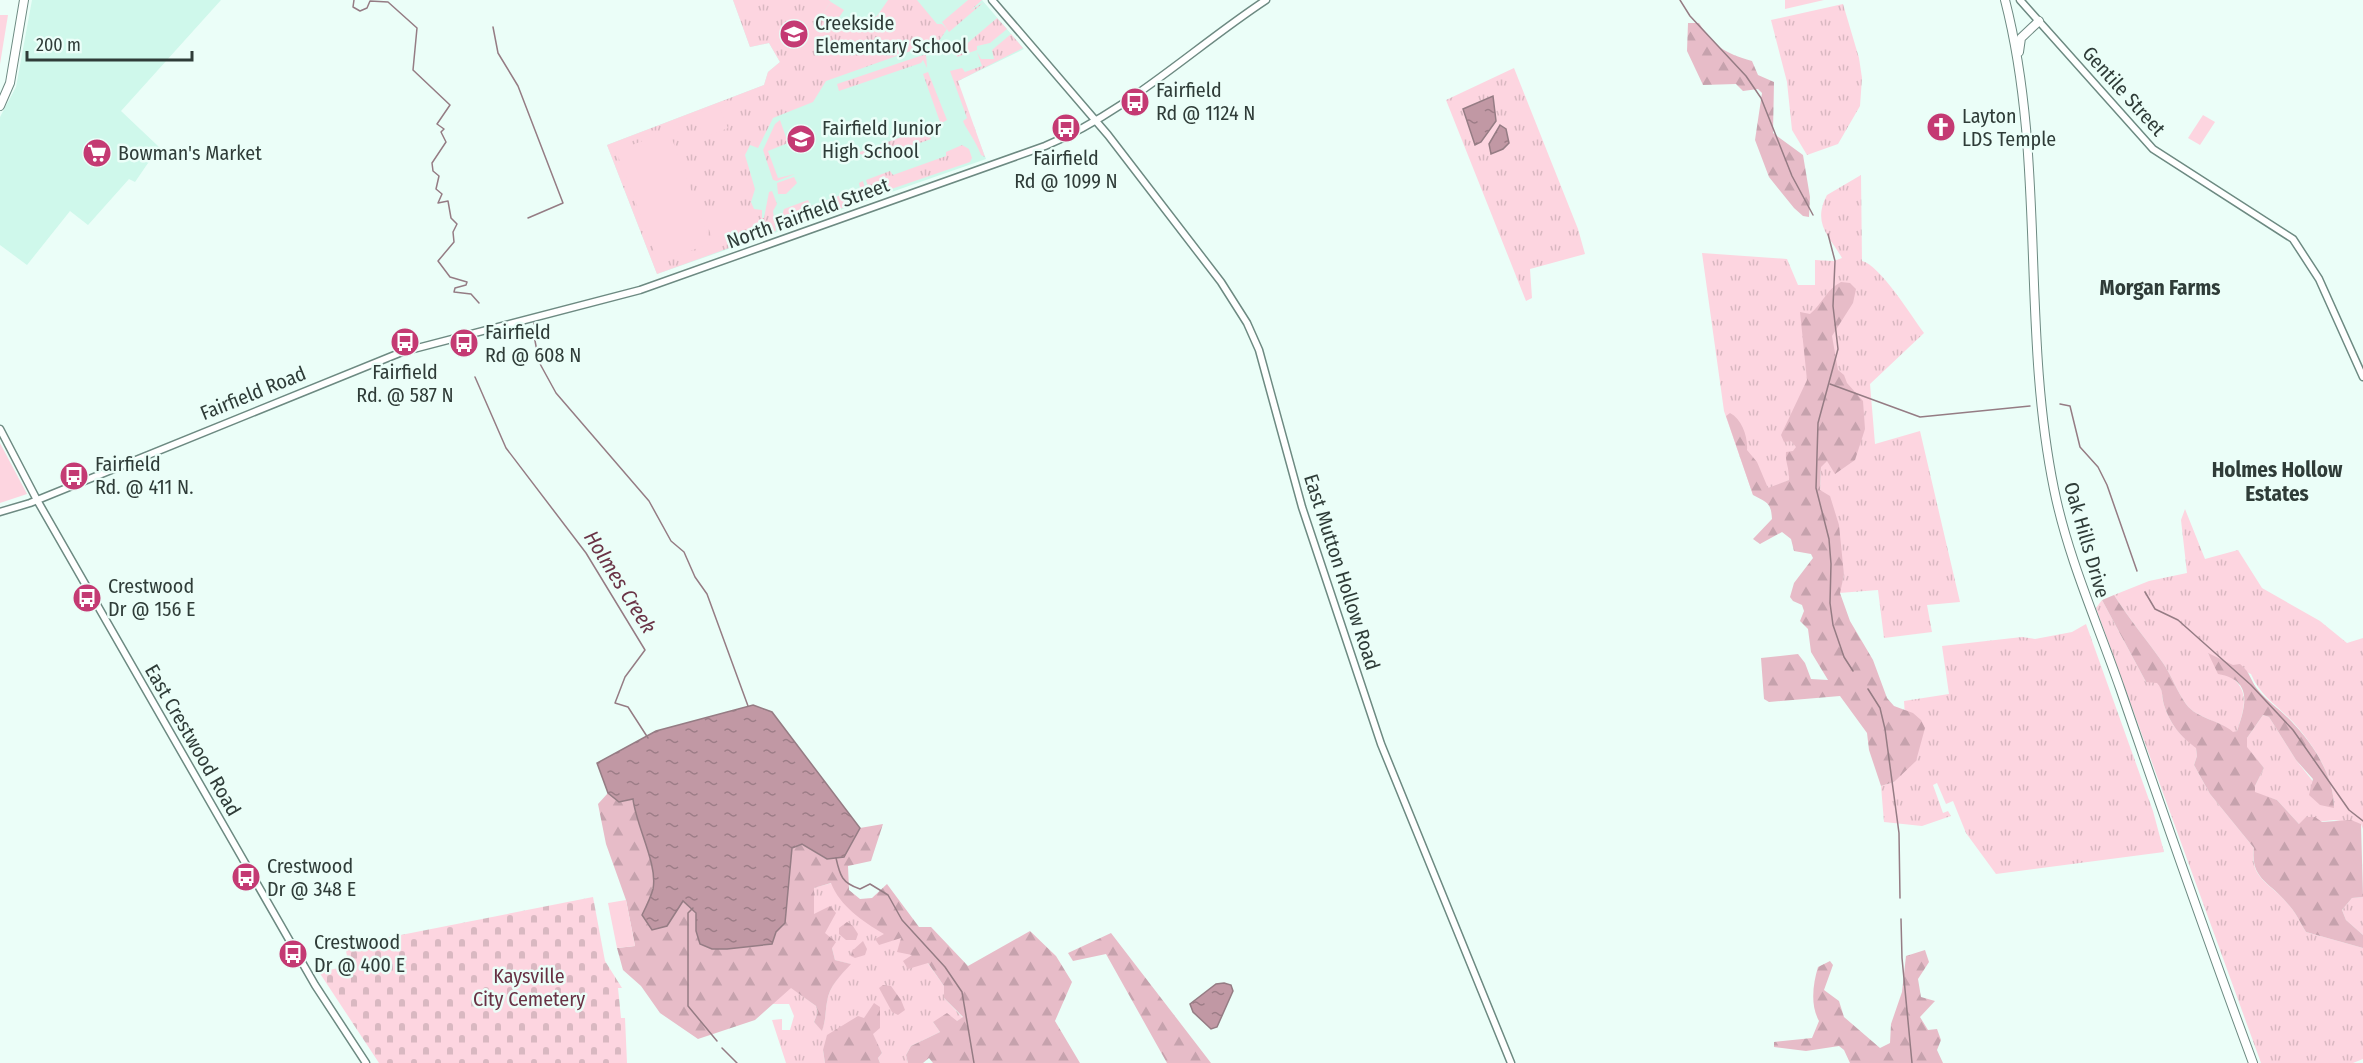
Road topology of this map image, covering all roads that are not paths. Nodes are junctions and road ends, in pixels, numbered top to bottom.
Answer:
1 (24, 0) edge
2 (992, 0) edge
3 (1266, 0) edge
4 (2005, 0) edge
5 (2020, 0) edge
6 (2039, 21) junction
7 (2020, 89) junction
8 (0, 106) edge
9 (1096, 120) junction
10 (524, 320) joint
11 (2363, 378) edge
12 (0, 429) edge
13 (37, 500) junction
14 (0, 512) edge
15 (366, 1063) edge
16 (1511, 1063) edge
17 (2253, 1063) edge

1 - 8 main road
2 - 9 street, East Mutton Hollow Road
3 - 9 street, North Fairfield Street
4 - 7 main road, Oak Hills Drive
5 - 6 street, Gentile Street
6 - 7 main road
6 - 11 street, Gentile Street
7 - 17 main road, Oak Hills Drive
9 - 10 street, North Fairfield Street
9 - 16 street, East Mutton Hollow Road
10 - 13 street, Fairfield Road
12 - 13 street, East Crestwood Road
13 - 14 street, Fairfield Road
13 - 15 street, East Crestwood Road

